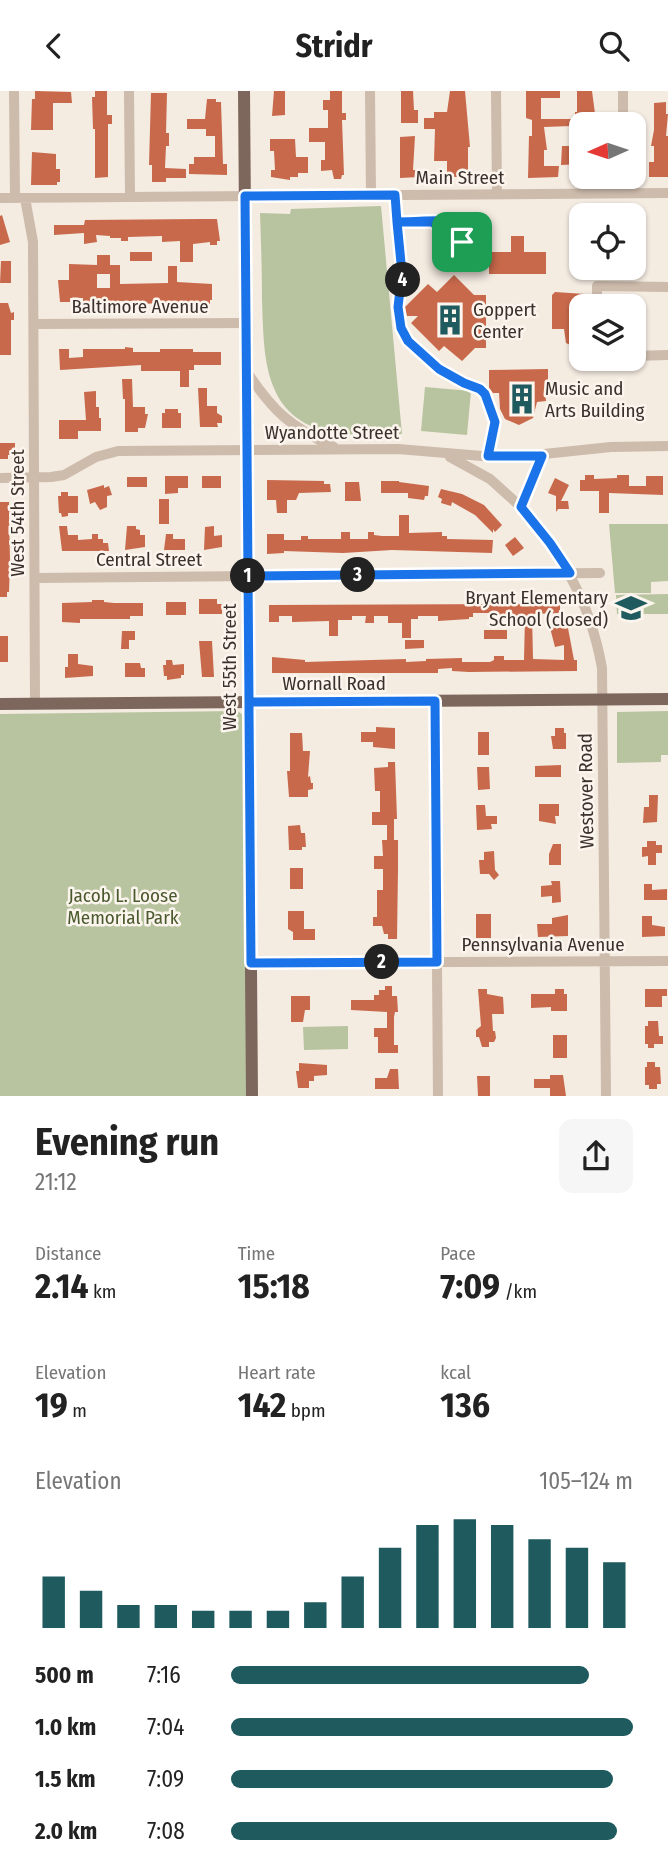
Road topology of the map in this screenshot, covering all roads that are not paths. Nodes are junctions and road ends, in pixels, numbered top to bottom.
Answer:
1 (14, 91) edge
2 (129, 91) edge
3 (370, 91) edge
4 (496, 91) edge
5 (623, 91) edge
6 (243, 92) edge
7 (623, 112) edge
8 (624, 189) edge
9 (624, 193) junction
10 (668, 193) edge
11 (497, 194) junction
12 (371, 195) junction
13 (395, 195) junction
14 (245, 196) junction
15 (130, 197) junction
16 (0, 198) edge
17 (20, 198) junction
18 (397, 222) junction
19 (432, 222) junction
20 (668, 287) edge
21 (597, 294) edge
22 (246, 323) junction
23 (34, 324) junction
24 (668, 355) edge
25 (646, 356) edge
26 (246, 372) junction
27 (668, 446) edge
28 (247, 449) junction
29 (339, 449) junction
30 (447, 454) junction
31 (488, 456) junction
32 (542, 456) junction
33 (35, 477) junction
34 (0, 478) edge
35 (521, 507) junction
36 (570, 573) junction
37 (600, 573) dead end
38 (248, 576) junction
39 (35, 578) junction
40 (668, 699) edge
41 (603, 700) junction
42 (435, 701) junction
43 (249, 702) junction
44 (0, 704) edge
45 (35, 704) junction
46 (606, 961) junction
47 (668, 961) edge
48 (437, 962) junction
49 (251, 963) junction
50 (252, 1096) edge
51 (438, 1096) edge
52 (607, 1096) edge

1 - 17 street, West 54th Street
2 - 15 street
3 - 12 street
4 - 11 street
5 - 7 street
6 - 14 main road, West 55th Street
8 - 9 street
9 - 10 street, Main Street
9 - 11 street, Main Street
11 - 13 street, Main Street
12 - 13 street, Main Street
12 - 14 street, Main Street
13 - 18 street
14 - 15 street, Main Street
14 - 22 main road, West 55th Street
15 - 17 street, Main Street
16 - 17 street, Main Street
17 - 23 street, West 54th Street
18 - 19 street
18 - 31 street
19 - 19 street
20 - 21 street
22 - 23 street, Baltimore Avenue
22 - 26 main road, West 55th Street
23 - 33 street, West 54th Street
24 - 25 street
26 - 28 main road, West 55th Street
26 - 29 street
27 - 32 street, Wyandotte Street
28 - 29 street, Wyandotte Street
28 - 33 street, Wyandotte Street
28 - 38 main road, West 55th Street
29 - 30 street, Wyandotte Street
30 - 31 street, Wyandotte Street
30 - 35 street, Westover Road
31 - 32 street, Wyandotte Street
32 - 35 street
33 - 34 street, Wyandotte Street
33 - 39 street, West 54th Street
35 - 36 street, Westover Road
36 - 37 street, Central Street
36 - 38 street, Central Street
36 - 41 street, Westover Road
38 - 39 street, Central Street
38 - 43 main road, West 55th Street
39 - 45 street, West 54th Street
40 - 41 main road, Wornall Road
41 - 42 main road, Wornall Road
41 - 46 street, Westover Road
42 - 43 main road, Wornall Road
42 - 48 street
43 - 45 main road, Wornall Road
43 - 49 main road, West 55th Street
44 - 45 main road, Wornall Road
46 - 47 street, Pennsylvania Avenue
46 - 48 street, Pennsylvania Avenue
46 - 52 street, Westover Road
48 - 49 street, Pennsylvania Avenue
48 - 51 street
49 - 50 main road, West 55th Street

